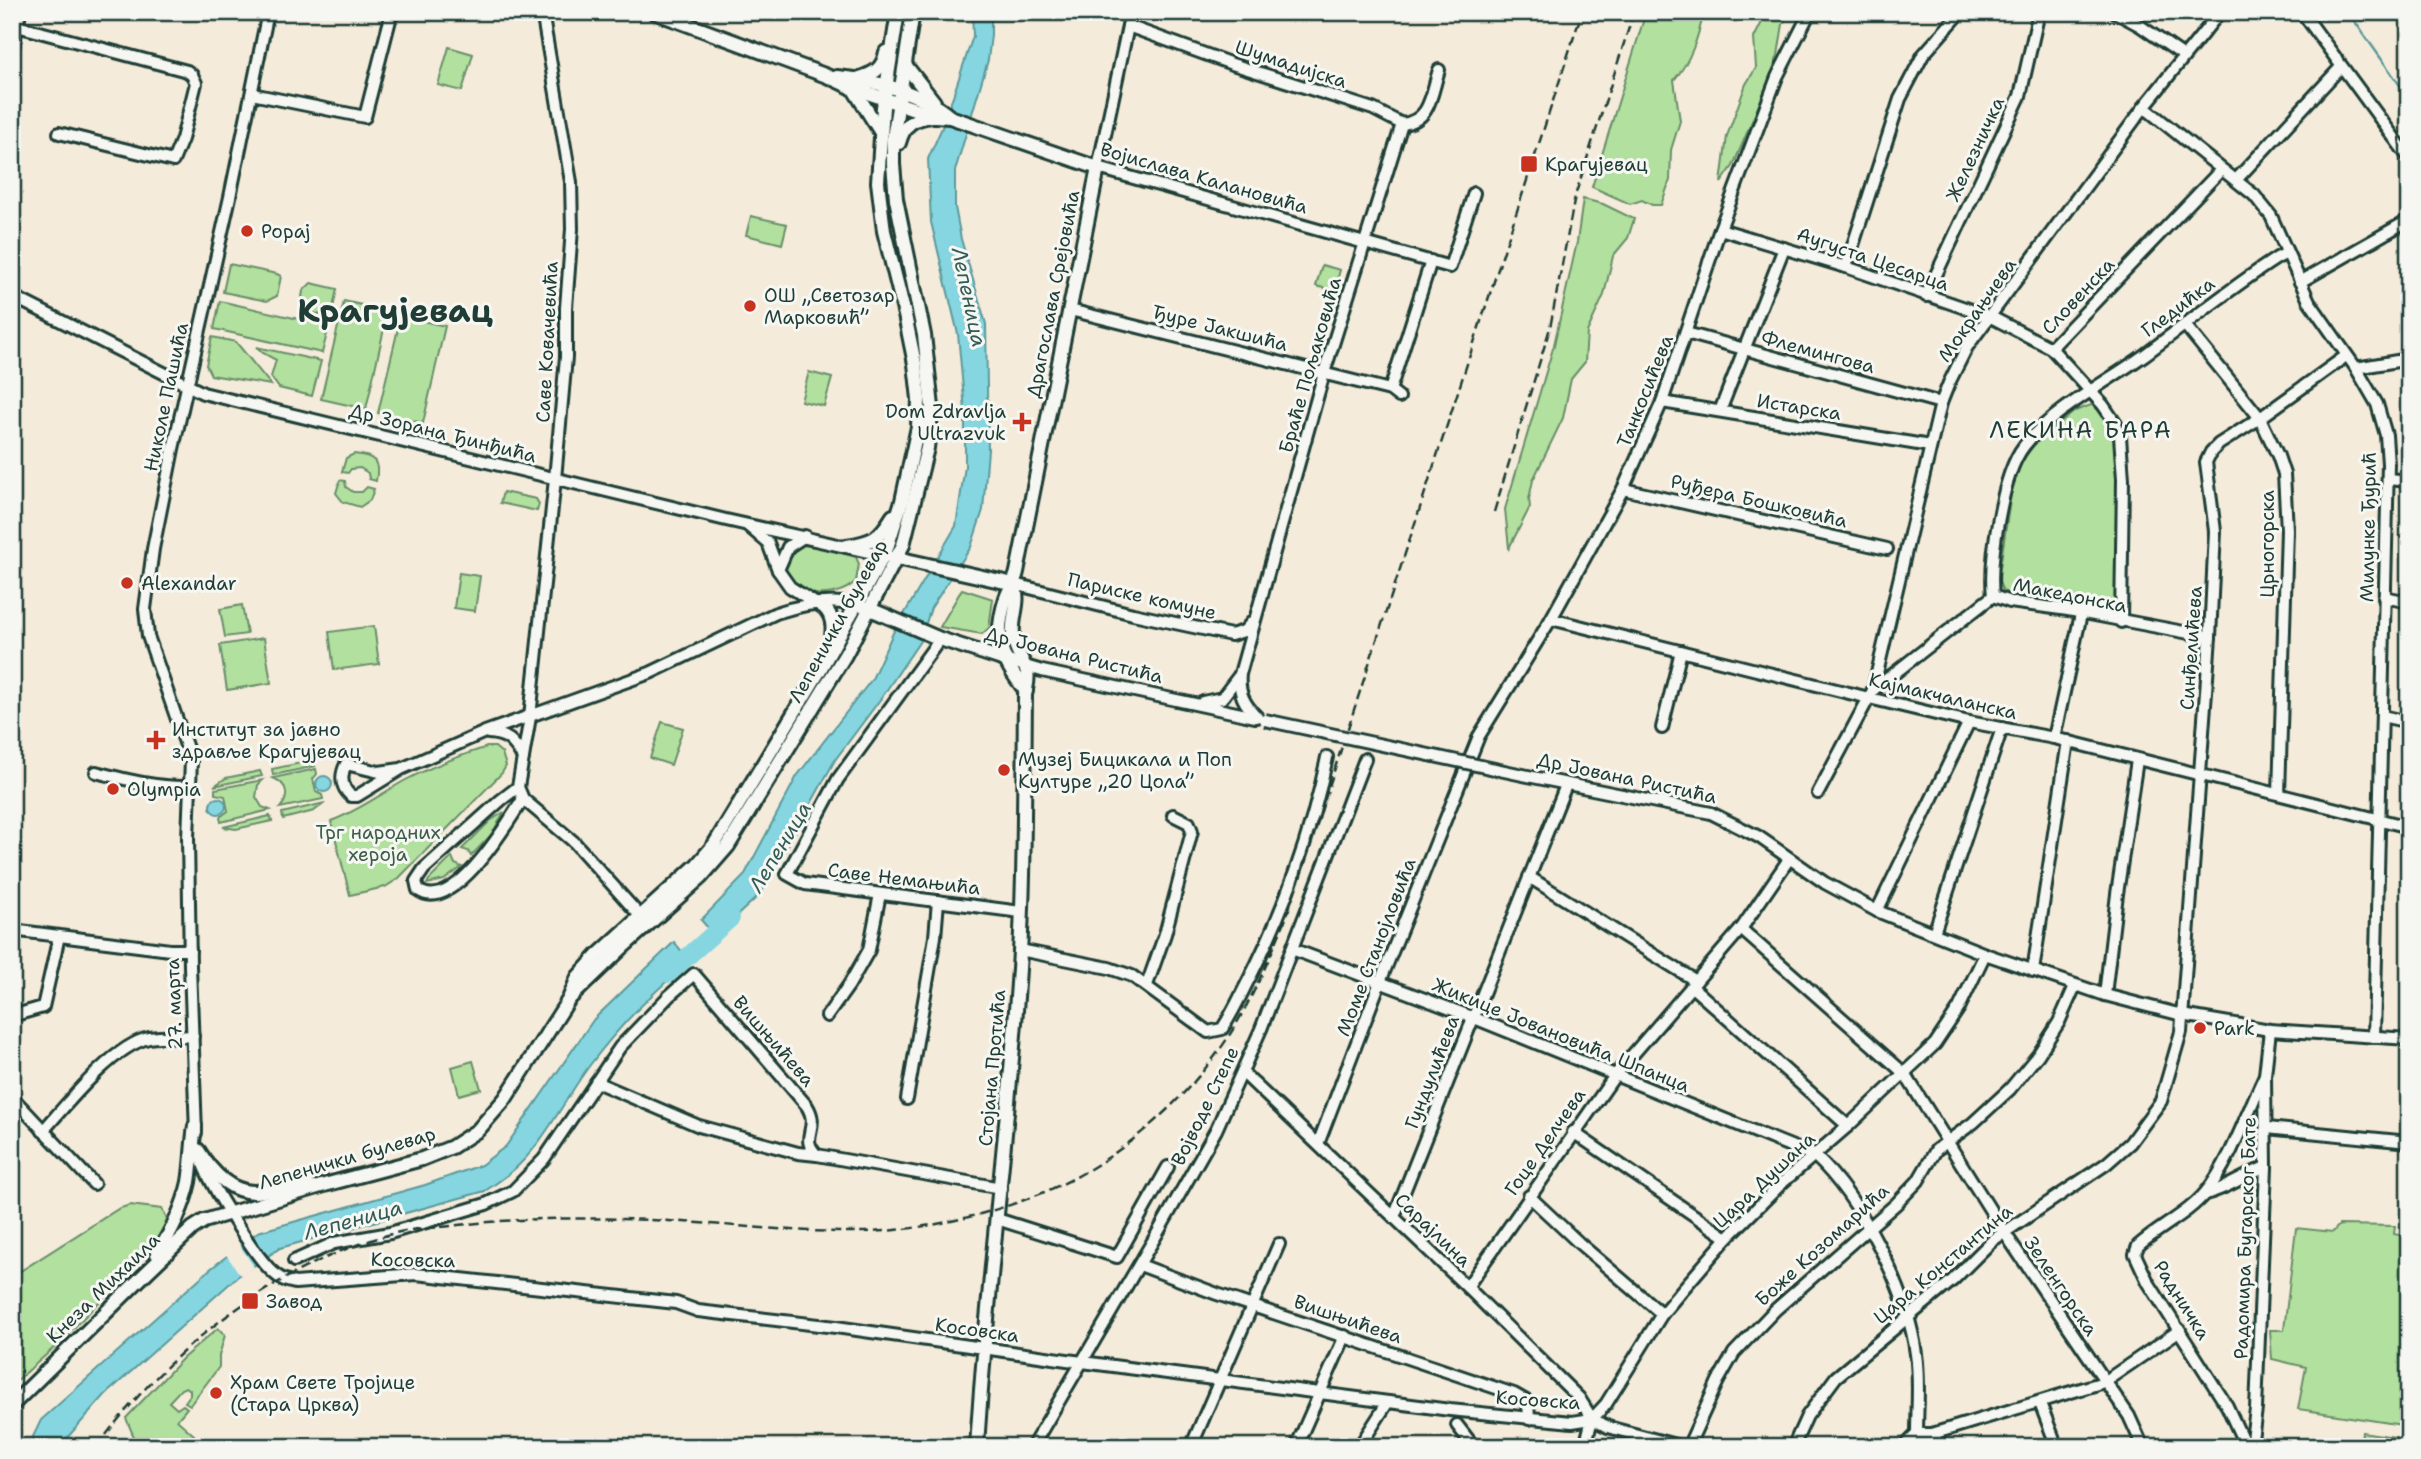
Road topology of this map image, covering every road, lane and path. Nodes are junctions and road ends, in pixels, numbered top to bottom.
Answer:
1 (20, 12) edge
2 (268, 12) edge
3 (391, 12) edge
4 (542, 12) edge
5 (654, 12) edge
6 (898, 12) edge
7 (913, 12) edge
8 (1131, 12) edge
9 (1810, 12) edge
10 (1961, 12) edge
11 (2039, 12) edge
12 (2115, 12) edge
13 (2220, 12) edge
14 (2302, 12) edge
15 (17, 26) junction
16 (1128, 26) junction
17 (896, 29) junction
18 (12, 53) edge
19 (2184, 56) junction
20 (906, 66) junction
21 (2341, 67) junction
22 (1439, 71) dead end
23 (855, 83) junction
24 (885, 92) junction
25 (252, 94) junction
26 (901, 98) junction
27 (2144, 107) junction
28 (937, 112) junction
29 (1402, 124) junction
30 (880, 131) junction
31 (59, 133) dead end
32 (2409, 158) edge
33 (893, 164) junction
34 (1098, 168) junction
35 (2221, 170) junction
36 (2236, 180) junction
37 (1474, 192) dead end
38 (2409, 220) edge
39 (1720, 229) junction
40 (1364, 243) junction
41 (1784, 247) junction
42 (2287, 253) junction
43 (1432, 261) junction
44 (1846, 267) junction
45 (2300, 282) junction
46 (12, 296) edge
47 (1926, 296) junction
48 (1070, 310) junction
49 (1991, 317) junction
50 (2185, 325) junction
51 (1686, 333) junction
52 (2051, 348) junction
53 (1743, 350) junction
54 (2346, 356) junction
55 (2409, 359) edge
56 (2356, 368) junction
57 (1324, 373) junction
58 (187, 385) junction
59 (2091, 391) junction
60 (1662, 402) junction
61 (1941, 403) junction
62 (1720, 411) junction
63 (2260, 418) junction
64 (1930, 446) junction
65 (555, 479) junction
66 (2388, 479) junction
67 (2409, 481) edge
68 (1623, 489) junction
69 (902, 500) junction
70 (745, 524) junction
71 (805, 536) junction
72 (847, 546) junction
73 (1887, 549) dead end
74 (883, 555) junction
75 (897, 558) junction
76 (778, 570) junction
77 (1014, 584) junction
78 (1993, 596) junction
79 (2384, 597) junction
80 (2409, 602) edge
81 (857, 603) junction
82 (819, 604) junction
83 (870, 608) junction
84 (2081, 614) junction
85 (1255, 618) junction
86 (1551, 619) junction
87 (2121, 622) junction
88 (1012, 628) junction
89 (1231, 635) junction
90 (937, 637) junction
91 (2210, 637) junction
92 (999, 643) junction
93 (830, 650) junction
94 (1681, 651) junction
95 (976, 652) junction
96 (1244, 658) junction
97 (1005, 660) junction
98 (1024, 666) junction
99 (1240, 674) junction
100 (1026, 691) junction
101 (1871, 694) junction
102 (1192, 702) junction
103 (2382, 716) junction
104 (530, 717) junction
105 (1261, 718) junction
106 (1969, 722) junction
107 (2409, 722) edge
108 (1662, 728) dead end
109 (2002, 728) junction
110 (485, 732) junction
111 (2054, 738) junction
112 (2068, 741) junction
113 (1327, 757) dead end
114 (523, 758) junction
115 (1365, 759) dead end
116 (2137, 760) junction
117 (1467, 762) joint
118 (401, 769) junction
119 (96, 772) dead end
120 (2199, 774) junction
121 (1566, 785) junction
122 (518, 787) junction
123 (190, 788) junction
124 (1818, 793) dead end
125 (2279, 794) junction
126 (523, 799) junction
127 (1173, 815) dead end
128 (2380, 819) junction
129 (2409, 827) edge
130 (1790, 859) junction
131 (1528, 877) junction
132 (880, 894) junction
133 (939, 901) junction
134 (1877, 911) junction
135 (1021, 912) junction
136 (641, 917) junction
137 (1741, 929) junction
138 (12, 930) edge
139 (1934, 933) junction
140 (60, 936) junction
141 (1292, 949) junction
142 (190, 950) junction
143 (1020, 950) junction
144 (1985, 954) junction
145 (2033, 971) junction
146 (1380, 982) junction
147 (1694, 983) junction
148 (1147, 985) junction
149 (2075, 986) junction
150 (2105, 995) junction
151 (569, 999) junction
152 (2182, 1015) junction
153 (12, 1016) edge
154 (827, 1016) dead end
155 (1472, 1017) junction
156 (2270, 1030) junction
157 (193, 1036) junction
158 (2374, 1037) junction
159 (2409, 1040) edge
160 (1243, 1073) junction
161 (1616, 1074) junction
162 (1905, 1074) junction
163 (2265, 1075) junction
164 (596, 1082) junction
165 (12, 1097) edge
166 (906, 1099) dead end
167 (195, 1126) junction
168 (1848, 1126) junction
169 (2267, 1128) junction
170 (43, 1131) junction
171 (1573, 1132) junction
172 (2409, 1142) edge
173 (1947, 1143) junction
174 (1318, 1144) junction
175 (198, 1150) junction
176 (817, 1155) junction
177 (1815, 1156) junction
178 (1168, 1167) dead end
179 (2266, 1167) junction
180 (94, 1184) dead end
181 (328, 1184) junction
182 (1001, 1188) junction
183 (2205, 1194) junction
184 (1529, 1196) junction
185 (230, 1212) junction
186 (1394, 1217) junction
187 (997, 1219) junction
188 (1870, 1229) junction
189 (2004, 1232) junction
190 (1727, 1238) junction
191 (1279, 1244) dead end
192 (294, 1261) dead end
193 (1140, 1265) junction
194 (268, 1267) joint
195 (147, 1272) junction
196 (1467, 1287) junction
197 (1252, 1304) junction
198 (1662, 1314) junction
199 (1908, 1317) junction
200 (2180, 1330) junction
201 (1345, 1336) junction
202 (983, 1348) junction
203 (1081, 1362) junction
204 (1219, 1379) junction
205 (2104, 1382) junction
206 (1320, 1394) junction
207 (1388, 1402) junction
208 (13, 1403) edge
209 (2039, 1403) junction
210 (1529, 1419) junction
211 (1592, 1419) junction
212 (1457, 1425) dead end
213 (1917, 1434) junction
214 (1932, 1434) junction
215 (977, 1447) edge
216 (1031, 1447) edge
217 (1191, 1447) edge
218 (1296, 1447) edge
219 (1359, 1447) edge
220 (1474, 1447) edge
221 (1585, 1447) edge
222 (1683, 1447) edge
223 (1689, 1447) edge
224 (1793, 1447) edge
225 (1904, 1447) edge
226 (1942, 1447) edge
227 (2057, 1447) edge
228 (2143, 1447) edge
229 (2249, 1447) edge

1 - 15 street
2 - 25 street, Николе Пашића
3 - 25 street
4 - 65 street, Саве Ковачевића
5 - 23 main road, Војислава Калановића
6 - 17 main road, Лепенички булевар
7 - 20 main road, Лепенички булевар
8 - 16 street, Драгослава Срејовића
9 - 39 street, Танкосићева
10 - 44 street
11 - 47 street, Железничка
12 - 19 street
13 - 19 street, Мокрањчева
14 - 21 street
15 - 18 street
15 - 31 street
16 - 29 street, Шумадијска
16 - 34 street, Драгослава Срејовића
17 - 23 main road
17 - 24 main road, Лепенички булевар
19 - 27 street, Мокрањчева
20 - 26 main road, Лепенички булевар
20 - 28 main road
21 - 32 street
21 - 36 street
22 - 29 street
23 - 24 main road, Војислава Калановића
23 - 30 main road
24 - 26 main road, Војислава Калановића
24 - 30 main road, Лепенички булевар
25 - 58 street, Николе Пашића
26 - 28 main road, Војислава Калановића
26 - 33 main road, Лепенички булевар
27 - 35 street, Милунке Ђурић
27 - 49 street, Мокрањчева
28 - 33 main road
28 - 34 main road, Војислава Калановића
29 - 40 street, Браће Пољаковића
30 - 69 main road, Лепенички булевар
33 - 75 main road, Лепенички булевар
34 - 40 street, Војислава Калановића
34 - 48 main road, Драгослава Срејовића
35 - 36 street, Милунке Ђурић
35 - 52 street, Словенска
36 - 42 street, Милунке Ђурић
37 - 43 street, Војислава Калановића
38 - 45 street
39 - 41 street, Аугуста Цесарца
39 - 51 street, Танкосићева
40 - 43 street, Војислава Калановића
40 - 57 street, Браће Пољаковића
41 - 44 street, Аугуста Цесарца
41 - 53 street
42 - 45 street, Милунке Ђурић
42 - 50 street, Гледићка
43 - 57 street, Ђуре Јакшића
44 - 47 street, Аугуста Цесарца
45 - 54 street, Милунке Ђурић
46 - 58 street, Др Зорана Ђинђића
47 - 49 street, Аугуста Цесарца
48 - 57 street, Ђуре Јакшића
48 - 77 main road, Драгослава Срејовића
49 - 52 street, Аугуста Цесарца
49 - 61 street, Мокрањчева
50 - 59 street, Гледићка
50 - 63 street, Црногорска
51 - 53 street, Флемингова
51 - 60 street, Танкосићева
52 - 59 street, Словенска
53 - 61 street, Флемингова
53 - 62 street
54 - 56 street, Милунке Ђурић
54 - 63 street, Синђелићева
55 - 56 street
56 - 66 street, Милунке Ђурић
57 - 85 street, Браће Пољаковића
58 - 65 street, Др Зорана Ђинђића
58 - 123 street, Николе Пашића
59 - 78 street
59 - 87 street, Словенска
60 - 62 street, Истарска
60 - 68 street, Танкосићева
61 - 64 street, Мокрањчева
62 - 64 street, Истарска
63 - 91 street, Синђелићева
63 - 125 street, Црногорска
64 - 101 street, Мокрањчева
65 - 70 street, Др Зорана Ђинђића
65 - 104 street, Саве Ковачевића
66 - 67 street
66 - 79 street, Милунке Ђурић
68 - 73 street, Руђера Бошковића
68 - 86 street, Танкосићева
69 - 72 main road
69 - 74 main road, Лепенички булевар
70 - 71 street, Др Зорана Ђинђића
70 - 76 street
71 - 72 street, Др Зорана Ђинђића
71 - 76 street
72 - 74 street, Др Зорана Ђинђића
74 - 75 street, Др Зорана Ђинђића
74 - 81 main road, Лепенички булевар
75 - 77 main road
75 - 83 main road, Лепенички булевар
76 - 82 street
77 - 88 main road, Драгослава Срејовића
77 - 89 street, Париске комуне
77 - 92 main road, Драгослава Срејовића
78 - 84 street, Македонска
78 - 101 street, Македонска
79 - 80 street
79 - 103 street, Милунке Ђурић
81 - 82 street
81 - 83 street
81 - 93 main road, Лепенички булевар
82 - 93 main road
82 - 104 street
83 - 90 main road, Др Јована Ристића
83 - 151 main road, Лепенички булевар
84 - 87 street, Македонска
84 - 111 street
85 - 89 street, Париске комуне
85 - 96 street, Браће Пољаковића
86 - 94 street, Кајмакчаланска
86 - 117 street, Танкосићева
87 - 91 street, Македонска
88 - 92 main road
88 - 98 main road, Драгослава Срејовића
89 - 96 street
90 - 95 main road, Др Јована Ристића
90 - 132 street, Саве Немањића
91 - 120 street, Синђелићева
92 - 95 main road
92 - 97 main road, Драгослава Срејовића
93 - 136 main road, Лепенички булевар
94 - 101 street, Кајмакчаланска
94 - 108 street
95 - 97 main road, Др Јована Ристића
96 - 99 street, Браће Пољаковића
97 - 98 street, Др Јована Ристића
97 - 100 main road, Драгослава Срејовића
98 - 100 main road, Драгослава Срејовића
98 - 102 street, Др Јована Ристића
99 - 102 street
99 - 105 street
100 - 135 main road, Стојана Протића
101 - 106 street, Кајмакчаланска
101 - 124 street, Мокрањчева
102 - 105 street, Др Јована Ристића
103 - 107 street
103 - 128 street, Милунке Ђурић
104 - 110 street
104 - 114 street
105 - 121 street, Др Јована Ристића, bridge
106 - 109 street, Кајмакчаланска
106 - 134 street
109 - 111 street, Кајмакчаланска
109 - 139 street
110 - 114 street
110 - 118 street
111 - 112 street, Кајмакчаланска
112 - 116 street, Кајмакчаланска
112 - 145 street
113 - 148 street, Војводе Степе
114 - 122 street
115 - 141 street, Војводе Степе
116 - 120 street, Кајмакчаланска
116 - 150 street
117 - 146 street, Моме Станојловића
118 - 118 street
119 - 123 street
120 - 125 street, Кајмакчаланска
120 - 152 street, Синђелићева
121 - 130 street, Др Јована Ристића
121 - 131 street, Гундулићева
122 - 126 street
122 - 126 street
123 - 142 street, 27. марта
125 - 128 street, Кајмакчаланска
126 - 136 street
127 - 148 street
128 - 129 street, Кајмакчаланска
128 - 158 street, Милунке Ђурић
130 - 134 street, Др Јована Ристића
130 - 137 street, Гоце Делчева
131 - 147 street
131 - 155 street, Гундулићева
132 - 133 street, Саве Немањића
132 - 154 street
133 - 135 street, Саве Немањића
133 - 166 street
134 - 139 street, Др Јована Ристића
135 - 143 main road, Стојана Протића
136 - 151 main road, Лепенички булевар
137 - 147 street, Гоце Делчева
137 - 162 street, Зеленгорска
138 - 140 street
139 - 144 street, Др Јована Ристића
140 - 142 street
140 - 153 street
141 - 146 street, Жикице Јовановића Шпанца
141 - 160 street, Војводе Степе
142 - 157 street, 27. марта
143 - 148 street
143 - 182 main road, Стојана Протића
144 - 145 street, Др Јована Ристића
144 - 162 street, Цара Душана
145 - 149 street, Др Јована Ристића
146 - 155 street, Жикице Јовановића Шпанца
146 - 174 street, Моме Станојловића
147 - 161 street, Гоце Делчева
147 - 168 street
149 - 150 street, Др Јована Ристића
149 - 173 street, Боже Козомарића
150 - 152 street, Др Јована Ристића
151 - 181 main road, Лепенички булевар
152 - 156 street, Др Јована Ристића
152 - 189 street, Цара Константина
155 - 161 street, Жикице Јовановића Шпанца
155 - 186 street, Гундулићева
156 - 158 street, Др Јована Ристића
156 - 163 street, Радомира Бугарског Бате
157 - 167 street, 27. марта
157 - 170 street
158 - 159 street, Др Јована Ристића
160 - 174 street, Сарајлина
160 - 193 street, Војводе Степе
161 - 171 street, Гоце Делчева
161 - 177 street, Жикице Јовановића Шпанца
162 - 168 street, Цара Душана
162 - 173 street, Зеленгорска
163 - 169 street, Радомира Бугарског Бате
163 - 183 street, Радничка
164 - 176 street
164 - 176 street, Вишњићева
164 - 192 street
165 - 170 street
167 - 175 street, 27. марта
167 - 195 main road
168 - 177 street, Цара Душана
169 - 172 street
169 - 179 street, Радомира Бугарског Бате
170 - 180 street
171 - 184 street, Гоце Делчева
171 - 190 street
173 - 188 street, Боже Козомарића
173 - 189 street, Зеленгорска
174 - 186 street, Сарајлина
175 - 181 main road
175 - 185 street, 27. марта
176 - 182 street
177 - 188 street
177 - 190 street, Цара Душана
178 - 187 street
179 - 183 street, Радничка
179 - 229 street, Радомира Бугарског Бате
181 - 185 main road, Лепенички булевар
182 - 187 main road, Стојана Протића
183 - 200 street, Радничка
184 - 196 street, Гоце Делчева
184 - 198 street
185 - 194 street, 27. марта
185 - 195 main road, Кнеза Михаила
186 - 196 street, Сарајлина
187 - 202 main road, Стојана Протића
188 - 199 street
188 - 223 street, Боже Козомарића
189 - 199 street, Цара Константина
189 - 205 street, Зеленгорска
190 - 198 street, Цара Душана
191 - 197 street
193 - 197 street, Вишњићева
193 - 203 street, Војводе Степе
194 - 202 street, Косовска
195 - 208 main road, Кнеза Михаила
196 - 211 street, Сарајлина
197 - 201 street, Вишњићева
197 - 204 street
198 - 211 street, Цара Душана
199 - 213 street
199 - 224 street, Цара Константина
200 - 205 street
200 - 229 street, Радничка
201 - 206 street
201 - 210 street, Вишњићева
202 - 203 street, Косовска
202 - 215 main road, Стојана Протића
203 - 204 street, Косовска
203 - 216 street, Војводе Степе
204 - 206 street, Косовска
204 - 217 street
205 - 209 street
205 - 228 street, Зеленгорска
206 - 207 street, Косовска
206 - 218 street
207 - 210 street, Косовска
207 - 219 street
209 - 214 street
209 - 227 street
210 - 211 street, Косовска
211 - 221 street, Цара Душана
211 - 222 street, Косовска
212 - 220 street
213 - 214 street
213 - 225 street
214 - 226 street

